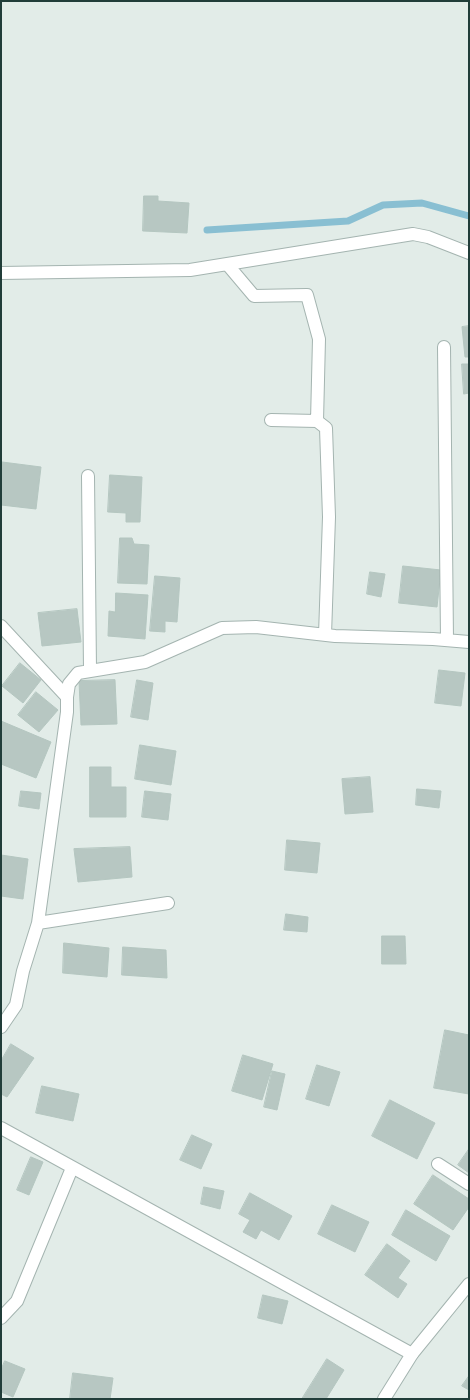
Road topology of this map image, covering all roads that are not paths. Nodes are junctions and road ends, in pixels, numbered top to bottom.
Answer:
1 (469, 253) edge
2 (227, 264) junction
3 (1, 273) edge
4 (444, 347) dead end
5 (272, 420) dead end
6 (317, 421) junction
7 (88, 476) dead end
8 (1, 626) edge
9 (325, 635) junction
10 (447, 640) junction
11 (469, 642) edge
12 (90, 670) junction
13 (67, 697) junction
14 (168, 903) dead end
15 (38, 923) junction
16 (1, 1027) edge
17 (1, 1128) edge
18 (438, 1164) dead end
19 (72, 1168) junction
20 (469, 1184) edge
21 (469, 1284) edge
22 (1, 1318) edge
23 (412, 1354) junction
24 (384, 1399) edge

1 - 2 street
2 - 3 street
2 - 6 street
4 - 10 street
5 - 6 street
6 - 9 street
7 - 12 street
8 - 13 street
9 - 10 street
9 - 12 street
10 - 11 street
12 - 13 street
13 - 15 street
14 - 15 street
15 - 16 street
17 - 19 street
18 - 20 street
19 - 22 street
19 - 23 street
21 - 23 street
23 - 24 street

